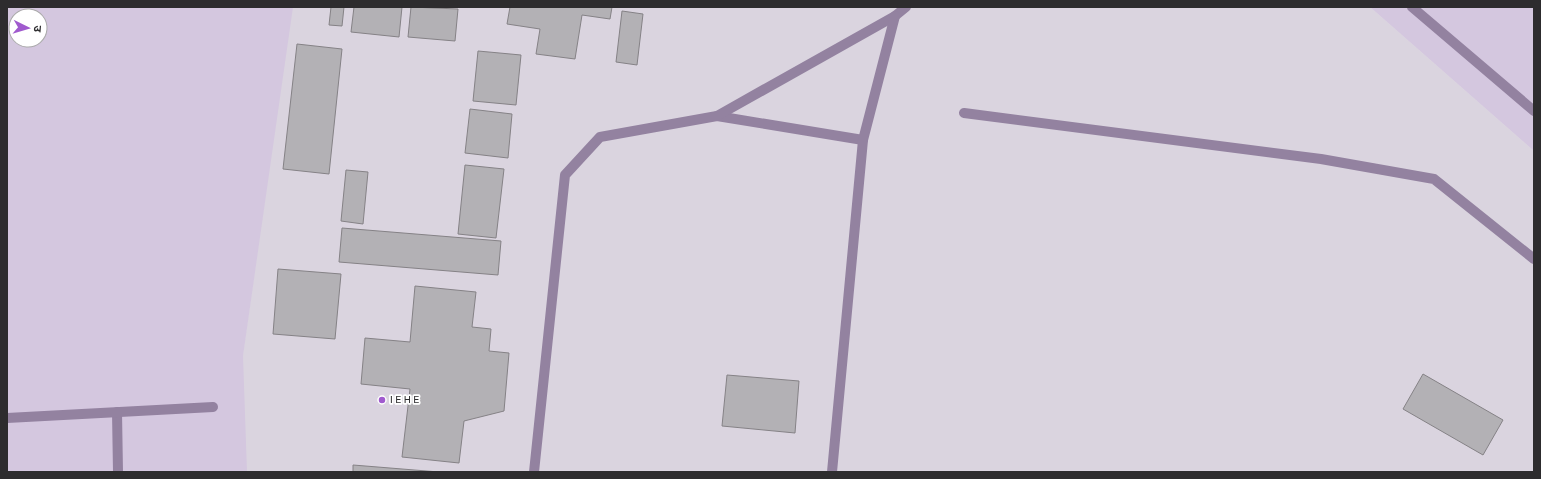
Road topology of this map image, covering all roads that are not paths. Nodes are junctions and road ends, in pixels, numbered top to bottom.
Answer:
1 (906, 7) edge
2 (1412, 7) edge
3 (895, 16) junction
4 (1534, 111) edge
5 (964, 113) dead end
6 (717, 116) junction
7 (863, 140) junction
8 (1534, 259) edge
9 (213, 407) dead end
10 (117, 412) junction
11 (7, 418) edge
12 (118, 472) edge
13 (534, 472) edge
14 (832, 472) edge

1 - 3 street
2 - 4 street
3 - 6 street
3 - 7 street
5 - 8 street
6 - 7 street
6 - 13 street
7 - 14 street
9 - 10 street
10 - 11 street
10 - 12 street

